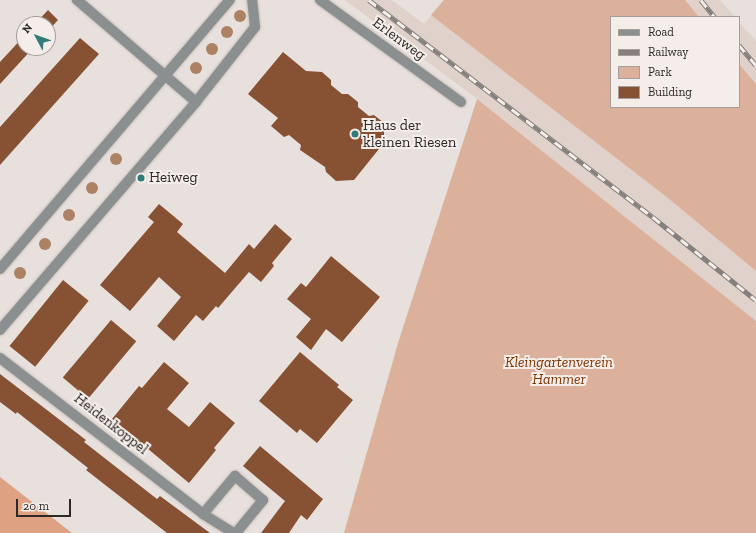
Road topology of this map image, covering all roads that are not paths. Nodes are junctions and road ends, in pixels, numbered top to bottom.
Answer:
1 (77, 0) edge
2 (230, 0) edge
3 (252, 0) edge
4 (320, 0) edge
5 (166, 75) junction
6 (196, 102) junction
7 (461, 102) dead end
8 (0, 269) edge
9 (0, 330) edge
10 (0, 358) edge
11 (203, 514) junction
12 (235, 533) edge

1 - 5 street
2 - 5 street
3 - 6 street
4 - 7 street, Erlenweg
5 - 6 street
5 - 8 street
6 - 9 street
10 - 11 street, Heidenkoppel
11 - 12 street, Heidenkoppel
11 - 12 street, Heidenkoppel

